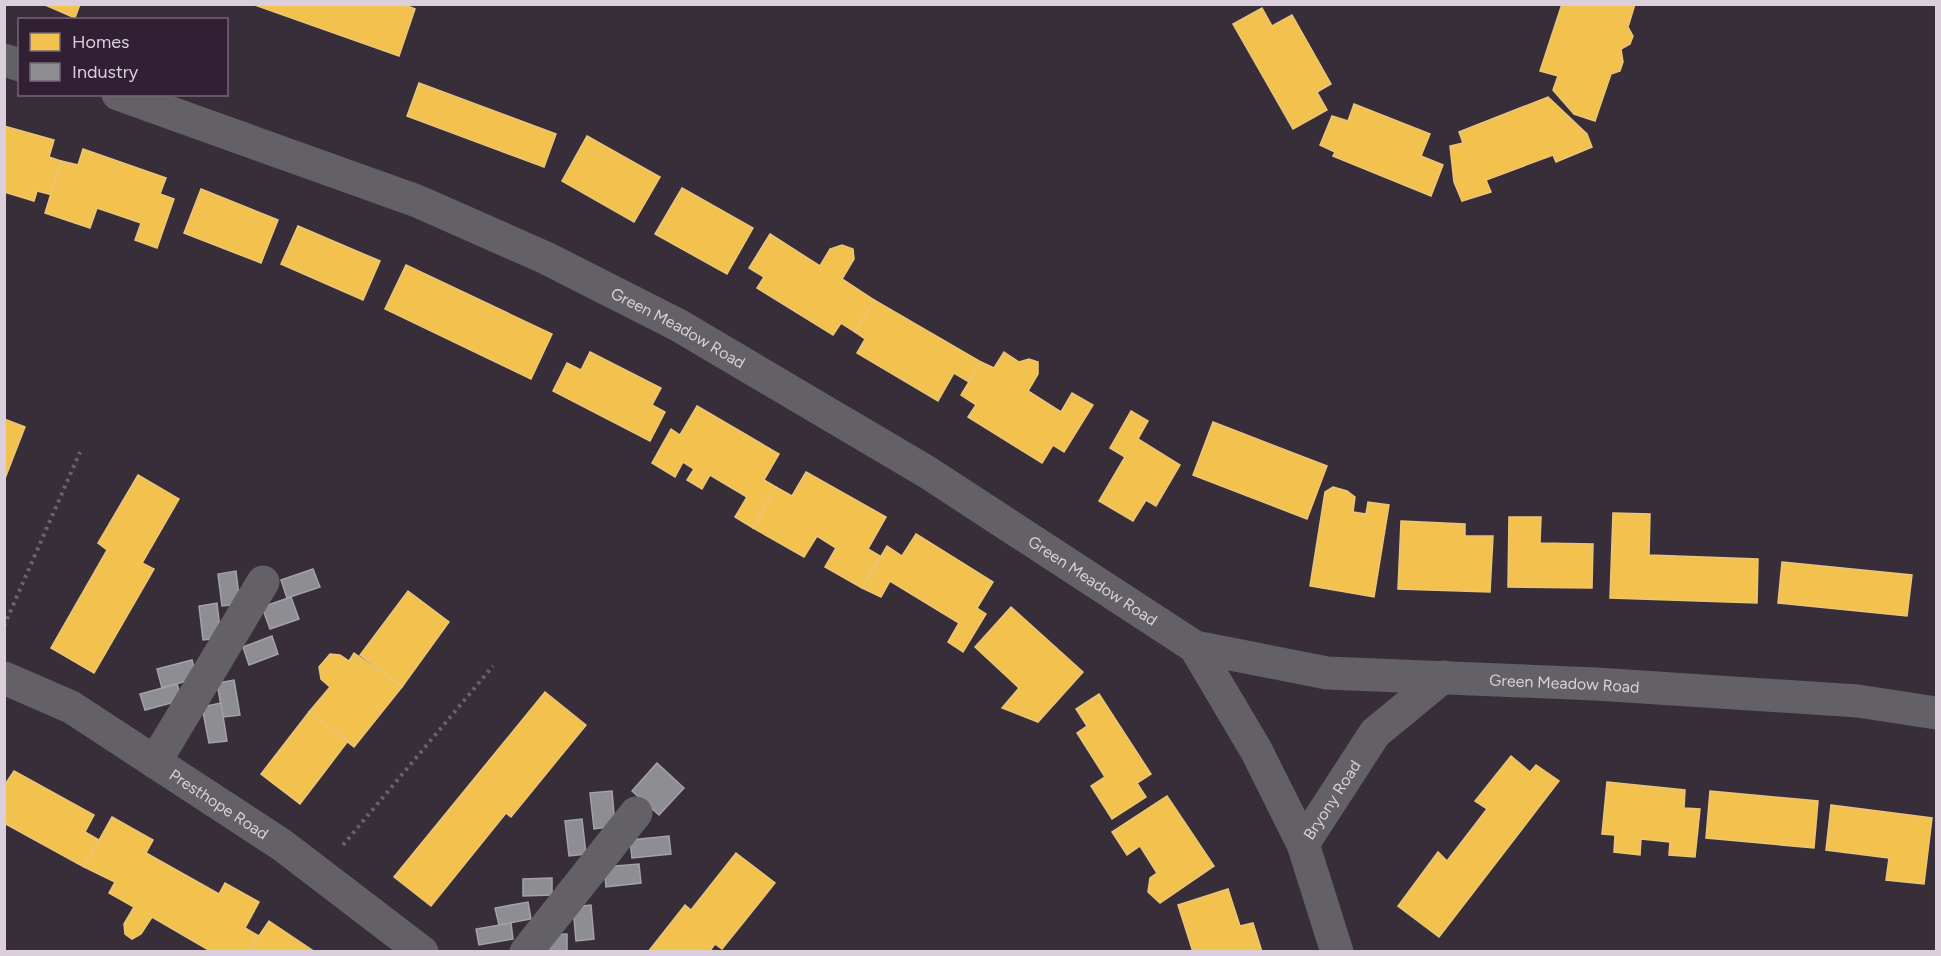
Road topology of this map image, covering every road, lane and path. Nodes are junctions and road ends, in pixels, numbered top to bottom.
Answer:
1 (124, 96) edge
2 (80, 452) dead end
3 (263, 582) dead end
4 (4, 626) edge
5 (1195, 647) junction
6 (492, 666) dead end
7 (1443, 677) junction
8 (4, 678) edge
9 (1936, 713) edge
10 (155, 762) junction
11 (636, 813) dead end
12 (1303, 844) junction
13 (320, 874) junction
14 (422, 951) edge
15 (526, 951) edge
16 (1337, 951) edge

1 - 5 street, Green Meadow Road
2 - 4 path
3 - 10 street
5 - 7 street, Green Meadow Road
5 - 12 street, Green Meadow Road
6 - 13 path
7 - 9 street, Green Meadow Road
7 - 12 street, Bryony Road
8 - 10 street, Presthope Road
10 - 13 street, Presthope Road
11 - 15 street
12 - 16 street, Bryony Road
13 - 14 street, Presthope Road

